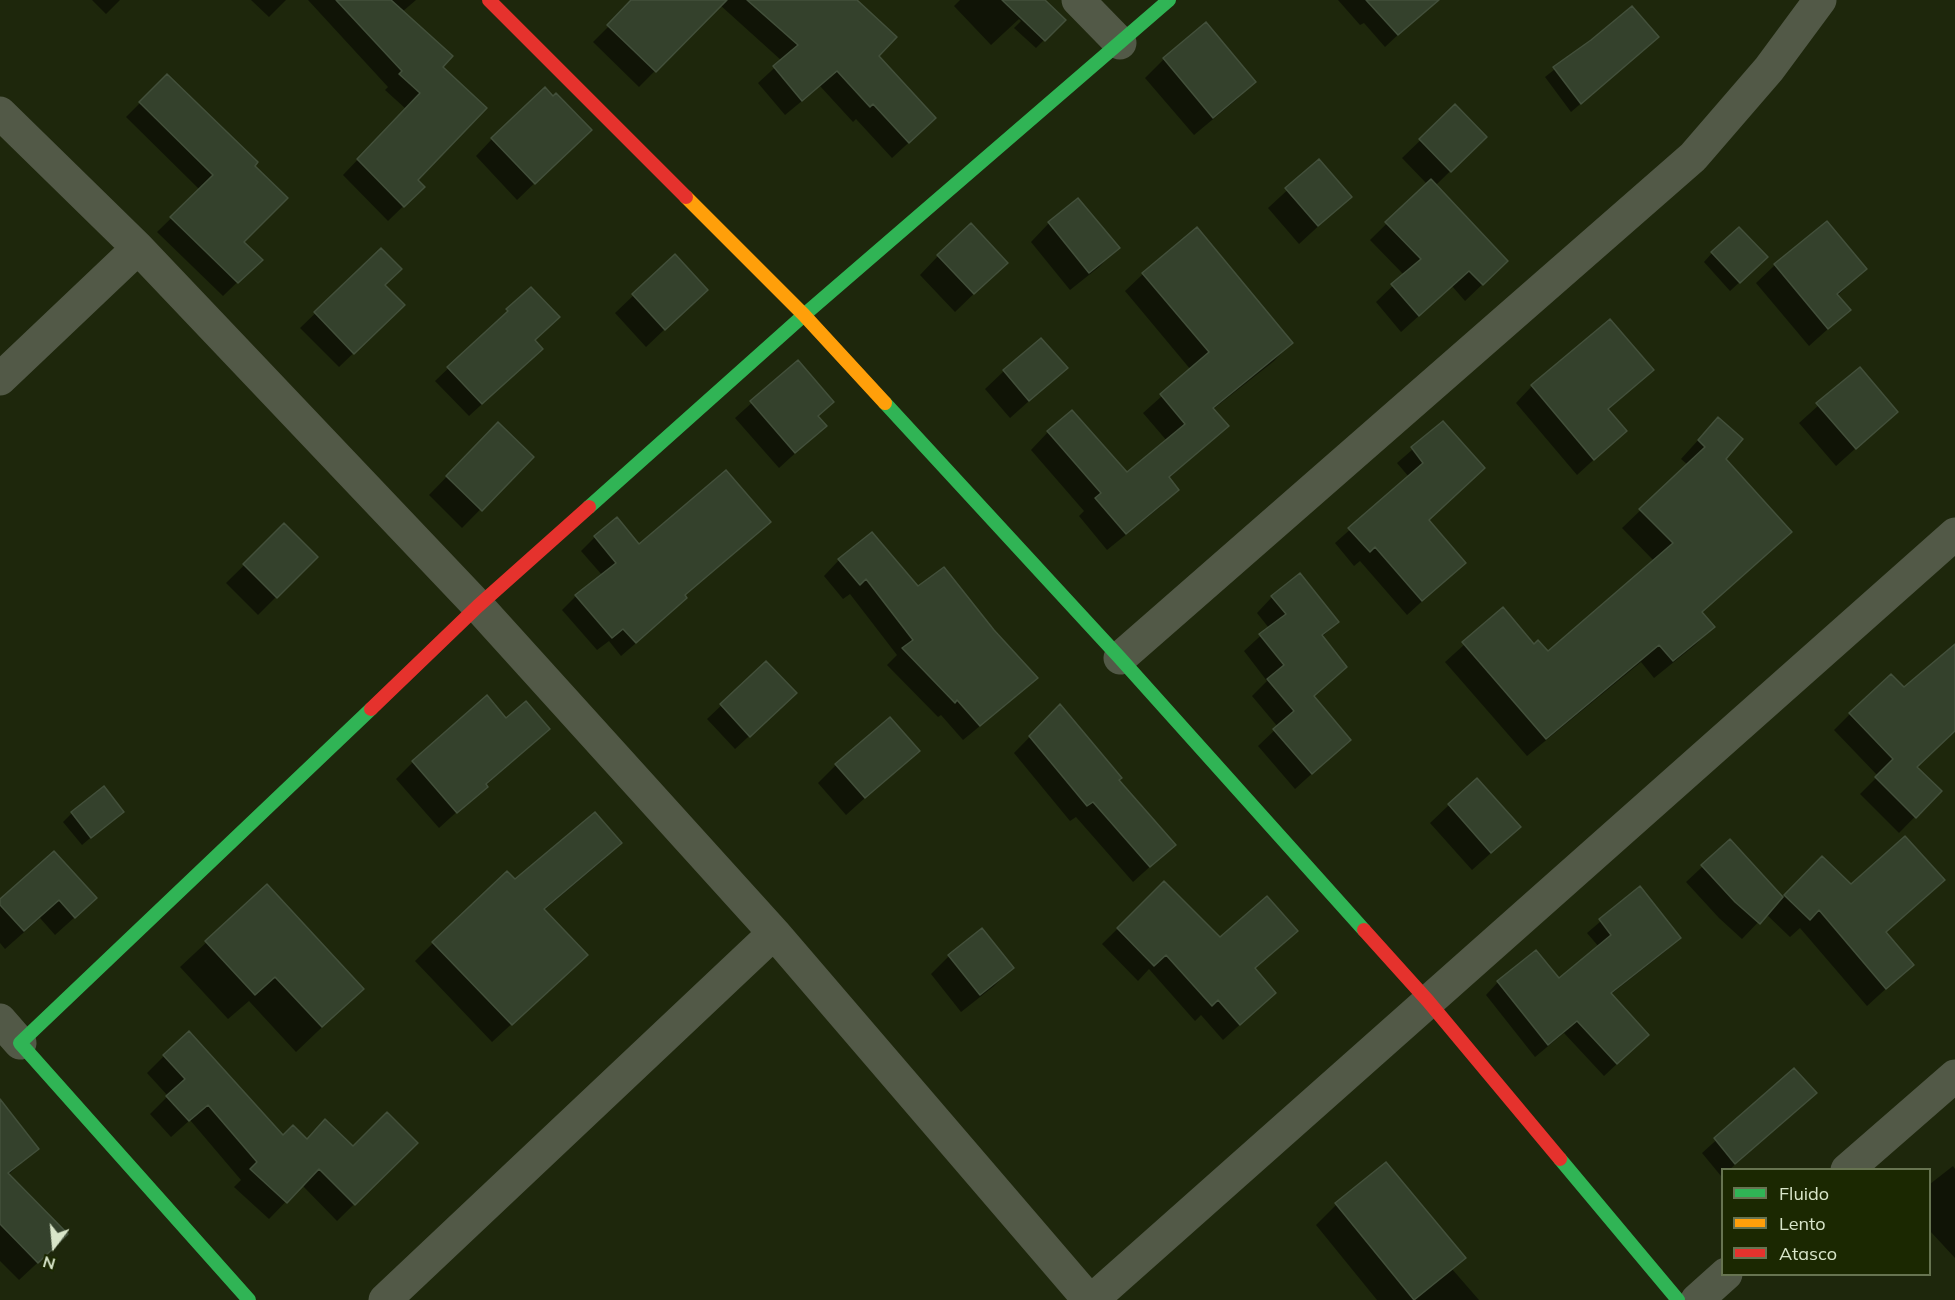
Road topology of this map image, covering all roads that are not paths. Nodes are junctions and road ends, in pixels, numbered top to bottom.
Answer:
1 (489, 0) edge
2 (1078, 0) edge
3 (1169, 0) edge
4 (1820, 0) edge
5 (1120, 43) junction
6 (0, 113) edge
7 (138, 248) junction
8 (804, 315) junction
9 (0, 379) edge
10 (1955, 534) edge
11 (477, 606) junction
12 (1120, 658) junction
13 (774, 933) junction
14 (1428, 1000) junction
15 (10, 1031) edge
16 (1955, 1076) edge
17 (1849, 1168) edge
18 (1725, 1276) edge
19 (249, 1300) edge
20 (384, 1300) edge
21 (1090, 1300) edge
22 (1678, 1300) edge
23 (1697, 1300) edge

1 - 8 street
2 - 5 street
3 - 5 street
4 - 12 street
5 - 8 street
6 - 7 street
7 - 9 street
7 - 11 street
8 - 11 street
8 - 12 street
10 - 14 street
11 - 13 street
11 - 15 street
12 - 14 street
13 - 20 street
13 - 21 street
14 - 21 street
14 - 22 street
15 - 19 street
16 - 17 street
18 - 23 street

